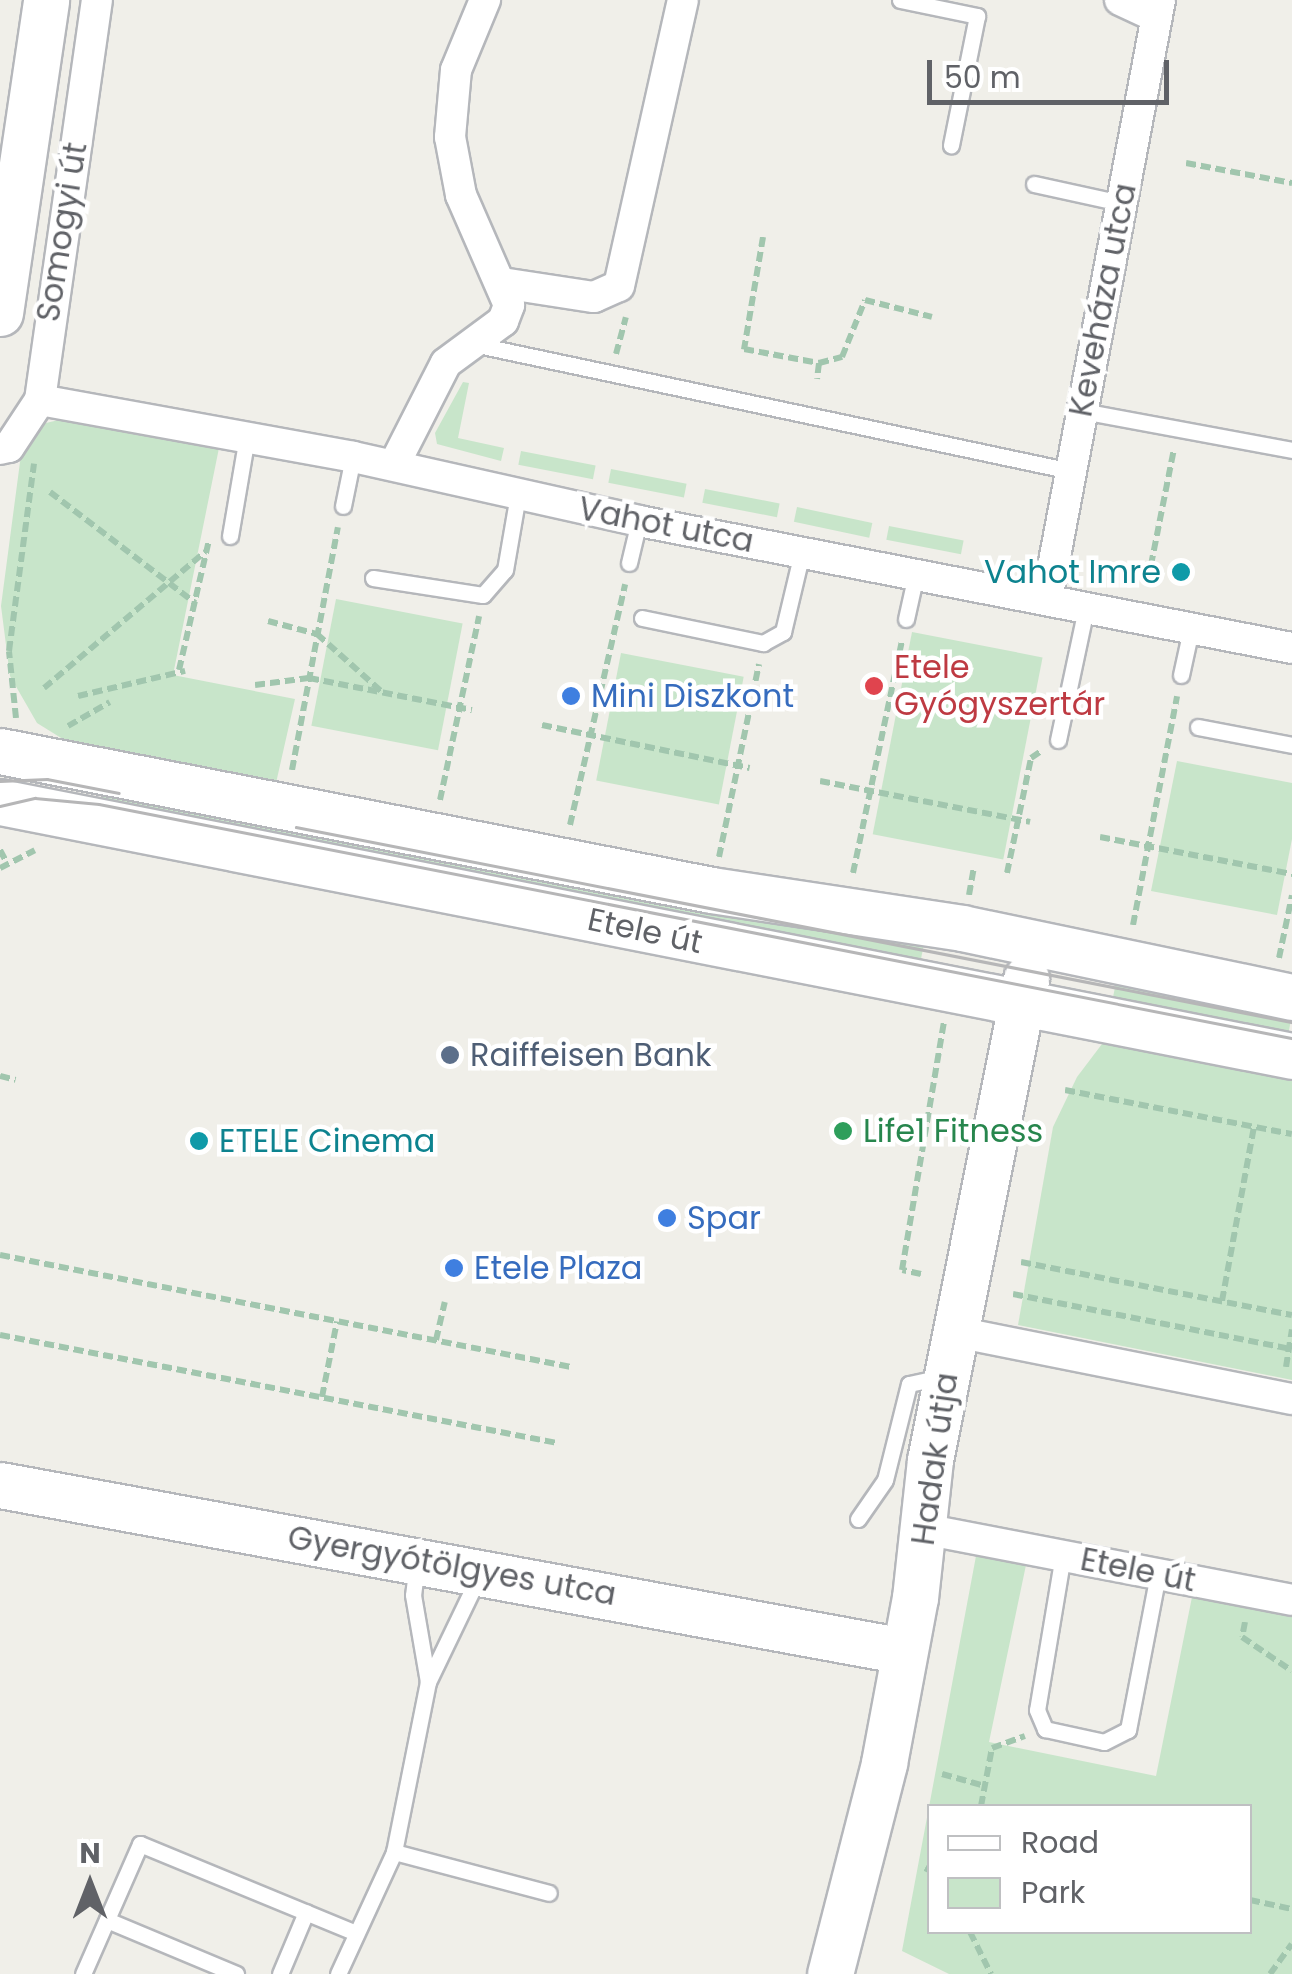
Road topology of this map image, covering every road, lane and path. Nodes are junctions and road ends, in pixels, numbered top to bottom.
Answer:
1 (46, 0) edge
2 (97, 0) edge
3 (485, 0) edge
4 (683, 0) edge
5 (900, 0) edge
6 (1120, 0) edge
7 (965, 6) edge
8 (1158, 9) edge
9 (951, 145) dead end
10 (1186, 163) dead end
11 (1034, 184) dead end
12 (1292, 184) edge
13 (1121, 203) junction
14 (763, 237) dead end
15 (502, 283) junction
16 (0, 313) edge
17 (626, 317) dead end
18 (932, 317) dead end
19 (469, 343) junction
20 (623, 363) dead end
21 (819, 363) junction
22 (817, 379) dead end
23 (40, 400) junction
24 (1082, 411) junction
25 (1178, 429) junction
26 (247, 437) junction
27 (0, 449) edge
28 (1292, 450) edge
29 (352, 457) junction
30 (34, 460) dead end
31 (394, 466) junction
32 (1071, 471) junction
33 (50, 492) dead end
34 (518, 495) junction
35 (343, 506) joint
36 (639, 520) junction
37 (230, 536) joint
38 (205, 552) junction
39 (802, 552) junction
40 (629, 563) joint
41 (916, 574) junction
42 (374, 578) dead end
43 (1148, 580) dead end
44 (172, 581) junction
45 (483, 595) junction
46 (1047, 600) junction
47 (195, 603) junction
48 (1086, 608) junction
49 (642, 618) dead end
50 (906, 620) joint
51 (268, 621) dead end
52 (1190, 629) junction
53 (316, 634) junction
54 (764, 643) junction
55 (1292, 648) edge
56 (1181, 674) joint
57 (309, 678) junction
58 (255, 685) dead end
59 (44, 688) dead end
60 (382, 692) junction
61 (78, 696) dead end
62 (18, 705) dead end
63 (460, 707) junction
64 (472, 710) dead end
65 (542, 725) dead end
66 (1198, 727) dead end
67 (592, 735) junction
68 (1058, 740) joint
69 (1292, 745) edge
70 (0, 751) edge
71 (738, 766) junction
72 (750, 768) dead end
73 (820, 781) dead end
74 (870, 791) junction
75 (0, 802) edge
76 (284, 807) junction
77 (44, 813) junction
78 (1018, 820) junction
79 (1030, 822) dead end
80 (432, 836) junction
81 (1100, 837) dead end
82 (1148, 846) junction
83 (0, 850) edge
84 (2, 853) edge
85 (562, 861) junction
86 (1006, 873) dead end
87 (1292, 874) edge
88 (712, 890) junction
89 (1292, 895) edge
90 (844, 914) junction
91 (1032, 946) junction
92 (1126, 966) junction
93 (1282, 995) edge
94 (1021, 1006) junction
95 (946, 1011) dead end
96 (1292, 1056) edge
97 (0, 1076) edge
98 (16, 1080) dead end
99 (1065, 1090) dead end
100 (1254, 1126) junction
101 (1292, 1134) edge
102 (0, 1255) edge
103 (1021, 1262) dead end
104 (922, 1274) dead end
105 (1013, 1294) dead end
106 (1222, 1301) junction
107 (445, 1302) dead end
108 (1292, 1315) edge
109 (337, 1320) junction
110 (956, 1332) junction
111 (0, 1334) edge
112 (436, 1340) junction
113 (1292, 1349) edge
114 (571, 1366) dead end
115 (946, 1376) junction
116 (322, 1397) junction
117 (1292, 1399) edge
118 (558, 1443) dead end
119 (0, 1485) edge
120 (858, 1519) dead end
121 (924, 1529) junction
122 (1063, 1555) junction
123 (418, 1557) junction
124 (481, 1570) junction
125 (1158, 1574) junction
126 (1251, 1592) junction
127 (1292, 1600) edge
128 (904, 1652) junction
129 (1292, 1671) edge
130 (428, 1682) junction
131 (1045, 1729) junction
132 (942, 1774) dead end
133 (984, 1786) junction
134 (980, 1804) edge
135 (394, 1852) junction
136 (549, 1893) dead end
137 (1252, 1900) edge
138 (1292, 1910) edge
139 (306, 1912) junction
140 (107, 1920) junction
141 (356, 1932) junction
142 (971, 1934) edge
143 (1292, 1944) edge
144 (838, 1972) edge
145 (83, 1974) edge
146 (236, 1974) edge
147 (280, 1974) edge
148 (338, 1974) edge
149 (991, 1974) edge
150 (1270, 1974) edge

1 - 16 main road, Somogyi út
2 - 23 street, Somogyi út
3 - 15 street
4 - 15 street
5 - 7 lane
6 - 8 street
7 - 9 lane
8 - 13 street, Keveháza utca
10 - 12 path
11 - 13 lane
13 - 24 street, Keveháza utca
14 - 21 path
15 - 19 street
17 - 20 path
18 - 21 path
19 - 31 street
19 - 32 lane
21 - 22 path
23 - 26 street, Vahot utca
23 - 27 street, Somogyi út
24 - 25 lane
24 - 32 street, Keveháza utca
25 - 28 lane
25 - 43 path
26 - 29 street, Vahot utca
26 - 37 lane
29 - 31 street, Vahot utca
29 - 35 lane
30 - 62 path
31 - 34 street, Vahot utca
32 - 46 street, Keveháza utca
33 - 44 path
34 - 36 street, Vahot utca
34 - 45 lane
35 - 53 path
36 - 39 street, Vahot utca
36 - 40 lane
37 - 38 path
38 - 44 path
38 - 47 path
39 - 41 street, Vahot utca
39 - 54 lane
40 - 67 path
41 - 46 street, Vahot utca
41 - 50 lane
42 - 45 lane
44 - 47 path
44 - 59 path
45 - 63 path
46 - 48 street, Vahot utca
47 - 61 path
48 - 52 street, Vahot utca
48 - 68 lane
49 - 54 lane
50 - 74 path
51 - 53 path
52 - 55 street, Vahot utca
52 - 56 lane
53 - 57 path
53 - 60 path
54 - 71 path
56 - 82 path
57 - 58 path
57 - 60 path
57 - 76 path
60 - 63 path
63 - 64 path
63 - 80 path
65 - 67 path
66 - 69 lane
67 - 71 path
67 - 85 path
68 - 78 path
70 - 76 main road, Etele út
71 - 72 path
71 - 88 path
73 - 74 path
74 - 78 path
74 - 90 path
75 - 77 main road, Etele út
76 - 80 main road, Etele út
77 - 84 main road
77 - 94 main road, Etele út
78 - 79 path
78 - 86 path
80 - 85 main road, Etele út
81 - 82 path
82 - 87 path
82 - 92 path
83 - 84 path
85 - 88 main road, Etele út
88 - 90 main road, Etele út
89 - 93 path
90 - 91 main road, Etele út
91 - 92 main road, Etele út
91 - 94 main road, Hadak útja
92 - 93 main road, Etele út
94 - 96 main road, Etele út
94 - 110 main road, Hadak útja
95 - 104 path
97 - 98 path
99 - 100 path
100 - 101 path
100 - 106 path
102 - 109 path
103 - 106 path
105 - 113 path
106 - 108 path
107 - 112 path
109 - 112 path
109 - 116 path
110 - 115 main road, Hadak útja
110 - 117 street
111 - 116 path
112 - 114 path
115 - 120 lane
115 - 121 main road, Hadak útja
116 - 118 path
119 - 123 main road, Gyergyótölgyes utca
121 - 122 street, Etele út
121 - 128 main road, Hadak útja
122 - 125 street, Etele út
122 - 131 lane
123 - 124 main road, Gyergyótölgyes utca
123 - 130 lane
124 - 128 main road, Gyergyótölgyes utca
124 - 130 lane
125 - 126 street, Etele út
125 - 131 lane
126 - 127 street, Etele út
126 - 129 path
128 - 144 main road, Hadak útja
130 - 135 lane
131 - 133 path
132 - 133 path
133 - 134 path
135 - 136 lane
135 - 141 lane
137 - 138 path
139 - 140 lane
139 - 141 lane
139 - 147 lane
140 - 145 lane
140 - 146 lane
141 - 148 lane
142 - 149 path
143 - 150 path

